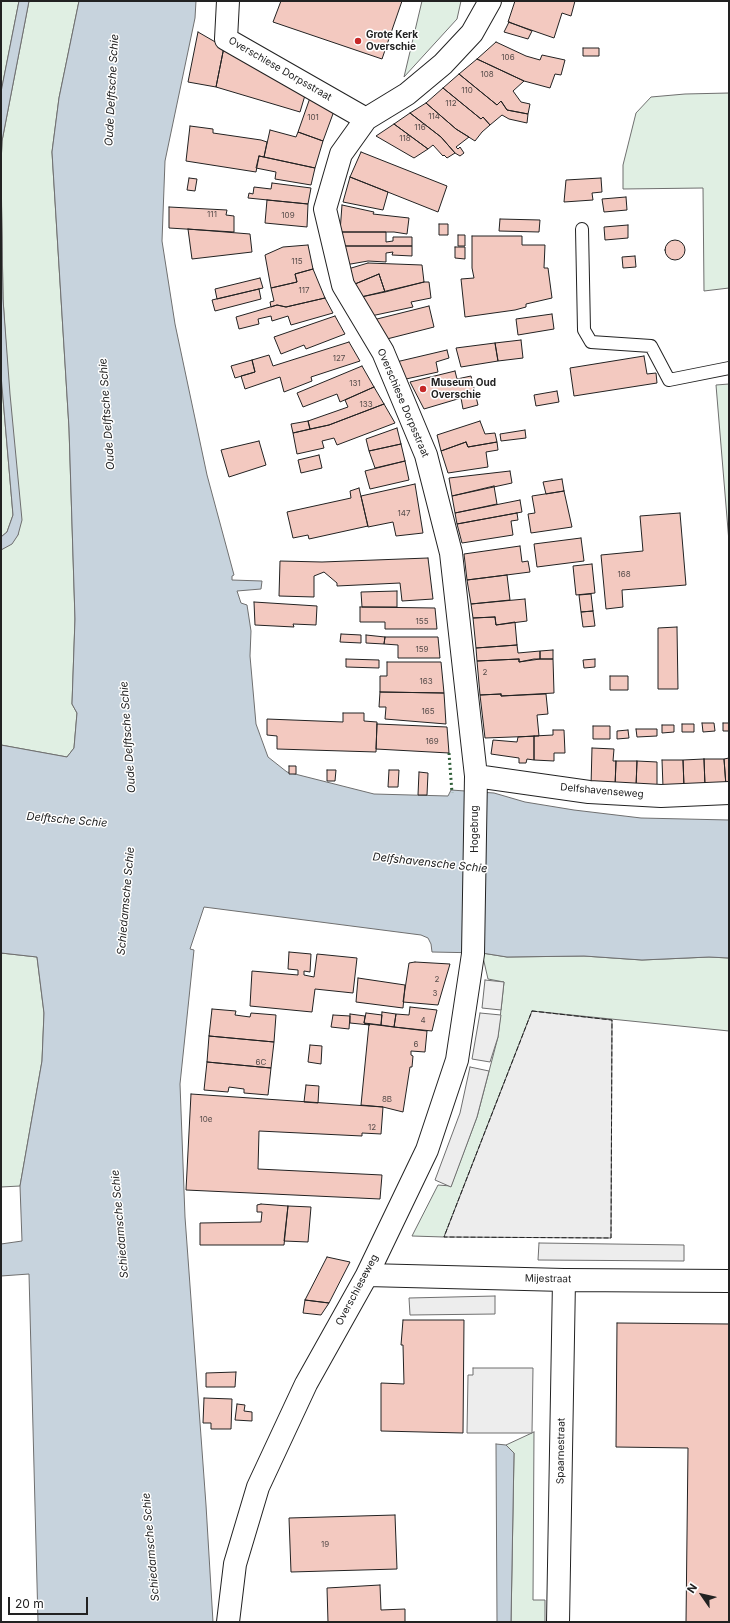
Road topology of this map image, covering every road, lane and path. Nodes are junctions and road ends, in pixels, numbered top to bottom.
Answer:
1 (228, 1) edge
2 (490, 1) edge
3 (366, 119) junction
4 (582, 229) dead end
5 (729, 368) edge
6 (475, 784) junction
7 (729, 793) edge
8 (473, 954) joint
9 (366, 1275) junction
10 (564, 1280) junction
11 (729, 1281) edge
12 (228, 1622) edge
13 (558, 1622) edge

1 - 3 street, Overschiese Dorpsstraat
2 - 3 street, Overschiese Dorpsstraat
3 - 6 street, Overschiese Dorpsstraat
4 - 5 lane
6 - 7 street, Delfshavenseweg
6 - 8 street, Hogebrug
8 - 9 street, Overschieseweg
9 - 10 street, Mijestraat
9 - 12 street, Overschieseweg
10 - 11 street, Mijestraat
10 - 13 street, Spaarnestraat

